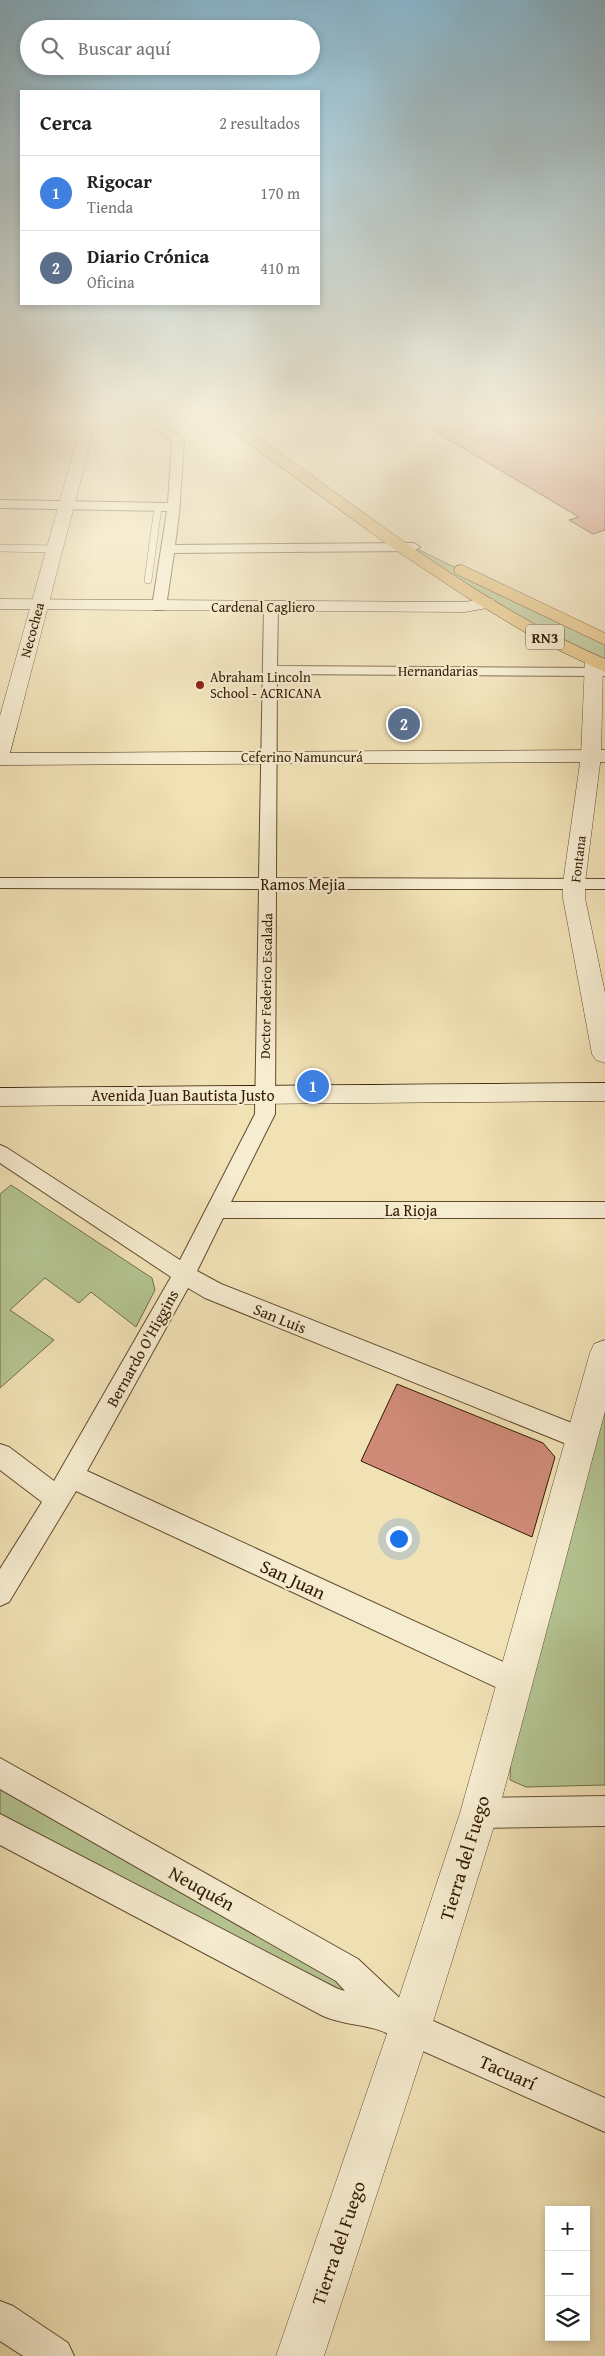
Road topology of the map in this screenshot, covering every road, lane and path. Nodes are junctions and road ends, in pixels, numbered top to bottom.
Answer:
1 (58, 529) edge
2 (155, 529) edge
3 (171, 529) edge
4 (377, 529) edge
5 (408, 547) junction
6 (0, 548) edge
7 (53, 548) junction
8 (169, 549) junction
9 (148, 580) dead end
10 (487, 603) junction
11 (0, 604) edge
12 (39, 604) junction
13 (159, 607) junction
14 (271, 607) junction
15 (605, 640) edge
16 (601, 664) edge
17 (271, 670) junction
18 (3, 726) edge
19 (0, 753) edge
20 (598, 756) edge
21 (268, 758) junction
22 (0, 759) edge
23 (0, 883) edge
24 (574, 883) junction
25 (267, 884) junction
26 (605, 884) edge
27 (605, 1054) edge
28 (605, 1092) edge
29 (265, 1095) junction
30 (0, 1097) edge
31 (0, 1153) edge
32 (218, 1210) junction
33 (605, 1210) edge
34 (184, 1274) junction
35 (605, 1353) edge
36 (600, 1385) edge
37 (583, 1440) junction
38 (0, 1455) edge
39 (71, 1476) junction
40 (58, 1499) junction
41 (0, 1593) edge
42 (515, 1682) junction
43 (0, 1774) edge
44 (605, 1811) edge
45 (479, 1813) junction
46 (0, 1829) edge
47 (402, 2022) junction
48 (605, 2115) edge
49 (0, 2319) edge
50 (55, 2356) edge
51 (300, 2356) edge

1 - 7 street, Necochea
2 - 9 lane
3 - 8 street
4 - 5 highway
5 - 8 street
5 - 10 highway, RN3
5 - 15 highway
6 - 7 lane
7 - 12 street, Necochea
8 - 13 street
10 - 14 street, Cardenal Cagliero
10 - 16 highway, RN3
11 - 12 street, Cardenal Cagliero
12 - 13 street, Cardenal Cagliero
12 - 18 street, Necochea
13 - 14 street, Cardenal Cagliero
14 - 17 street, Doctor Federico Escalada
16 - 17 street, Hernandarias
16 - 20 street, Fontana
17 - 21 street, Doctor Federico Escalada
18 - 19 street, Necochea
20 - 21 street, Ceferino Namuncurá
20 - 24 street, Fontana
21 - 22 street, Ceferino Namuncurá
21 - 25 street, Doctor Federico Escalada
23 - 25 street, Ramos Mejia
24 - 25 street, Ramos Mejia
24 - 26 street, Ramos Mejia
24 - 27 street, Fontana
25 - 29 street, Doctor Federico Escalada
28 - 29 street, Avenida Juan Bautista Justo
29 - 30 street, Avenida Juan Bautista Justo
29 - 32 street, Bernardo O'Higgins
31 - 34 street, San Luis
32 - 33 street, La Rioja
32 - 34 street, Bernardo O'Higgins
34 - 37 street, San Luis
34 - 39 street, Bernardo O'Higgins
35 - 36 street, Tierra del Fuego
36 - 37 street, Tierra del Fuego
37 - 42 street, Tierra del Fuego
38 - 40 street
39 - 40 street, Bernardo O'Higgins
39 - 42 street, San Juan
40 - 41 street, Bernardo O'Higgins
42 - 45 street, Tierra del Fuego
43 - 47 street, Neuquén
44 - 45 street
45 - 47 street, Tierra del Fuego
46 - 47 street
47 - 48 street, Tacuarí
47 - 51 street, Tierra del Fuego
49 - 50 street

